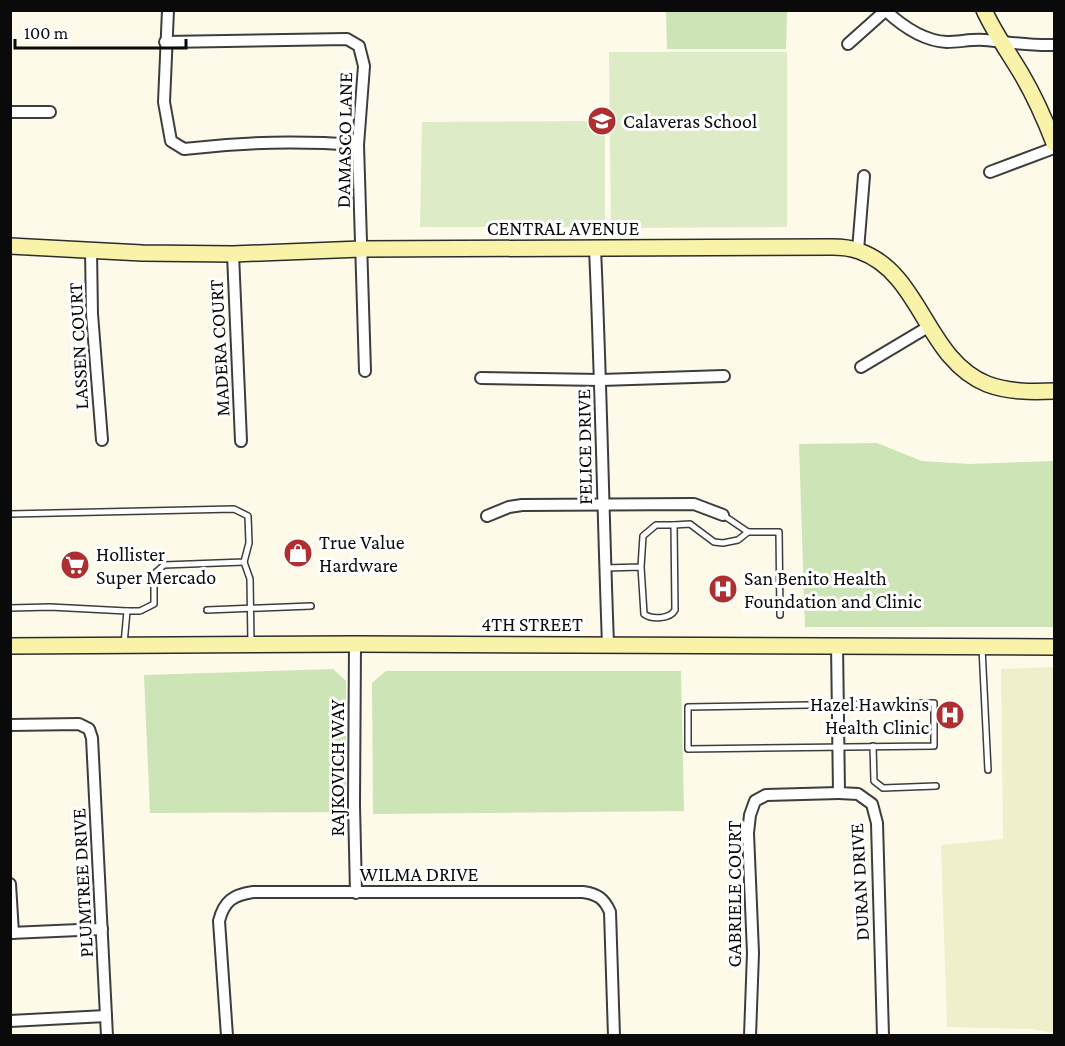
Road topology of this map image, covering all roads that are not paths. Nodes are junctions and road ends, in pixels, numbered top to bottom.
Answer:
1 (168, 10) edge
2 (984, 10) edge
3 (885, 11) edge
4 (1000, 41) junction
5 (165, 42) junction
6 (848, 44) dead end
7 (1054, 45) edge
8 (10, 112) edge
9 (50, 112) dead end
10 (358, 145) junction
11 (1054, 145) edge
12 (990, 172) dead end
13 (864, 176) dead end
14 (10, 246) edge
15 (361, 249) junction
16 (595, 249) junction
17 (91, 250) junction
18 (858, 250) junction
19 (233, 254) junction
20 (928, 327) junction
21 (861, 367) dead end
22 (365, 371) dead end
23 (724, 376) dead end
24 (481, 378) dead end
25 (601, 380) junction
26 (1054, 391) edge
27 (102, 440) dead end
28 (241, 441) dead end
29 (602, 503) junction
30 (10, 514) edge
31 (723, 515) joint
32 (487, 516) dead end
33 (674, 525) junction
34 (748, 532) junction
35 (244, 562) junction
36 (641, 567) junction
37 (605, 568) junction
38 (311, 606) dead end
39 (10, 608) edge
40 (251, 609) junction
41 (207, 610) dead end
42 (127, 611) junction
43 (780, 615) dead end
44 (355, 644) junction
45 (608, 644) junction
46 (837, 644) junction
47 (124, 645) junction
48 (251, 645) junction
49 (10, 646) edge
50 (981, 646) junction
51 (1054, 646) edge
52 (838, 704) junction
53 (10, 725) edge
54 (838, 746) junction
55 (873, 746) junction
56 (988, 770) dead end
57 (936, 786) dead end
58 (839, 794) junction
59 (10, 884) edge
60 (356, 893) junction
61 (102, 929) junction
62 (12, 933) edge
63 (106, 1016) junction
64 (10, 1021) edge
65 (107, 1035) edge
66 (227, 1035) edge
67 (614, 1035) edge
68 (750, 1035) edge
69 (883, 1035) edge

1 - 5 street
2 - 4 street
3 - 4 street
3 - 6 street
4 - 7 street
4 - 11 street
5 - 10 street
5 - 10 street, DAMASCO LANE
8 - 9 street
10 - 15 street, DAMASCO LANE
11 - 12 street
13 - 18 street
14 - 17 street, CENTRAL AVENUE
15 - 16 street, CENTRAL AVENUE
15 - 19 street, CENTRAL AVENUE
15 - 22 street, DAMASCO LANE
16 - 18 street, CENTRAL AVENUE
16 - 25 street, FELICE DRIVE
17 - 19 street, CENTRAL AVENUE
17 - 27 street, LASSEN COURT
18 - 20 street, CENTRAL AVENUE
19 - 28 street, MADERA COURT
20 - 21 street
20 - 26 street, CENTRAL AVENUE
23 - 25 street
24 - 25 street
25 - 29 street, FELICE DRIVE
29 - 31 street
29 - 32 street
29 - 37 street, FELICE DRIVE
30 - 35 lane
31 - 34 lane
33 - 34 lane
33 - 36 lane
33 - 36 lane
34 - 43 lane
35 - 40 lane
35 - 42 lane
36 - 37 lane
37 - 45 street, FELICE DRIVE
38 - 40 lane
39 - 42 lane
40 - 41 lane
40 - 48 lane
42 - 47 lane
44 - 45 street, 4TH STREET
44 - 48 street, 4TH STREET
44 - 60 street, RAJKOVICH WAY
45 - 46 street, 4TH STREET
46 - 50 street, 4TH STREET
46 - 52 street
47 - 48 street, 4TH STREET
47 - 49 street, 4TH STREET
50 - 51 street, 4TH STREET
50 - 56 lane
52 - 54 street
52 - 54 lane
52 - 55 lane
53 - 61 street, PLUMTREE DRIVE
54 - 55 lane
54 - 58 street
55 - 57 lane
58 - 68 street, GABRIELE COURT
58 - 69 street, DURAN DRIVE
59 - 62 street
60 - 66 street, WILMA DRIVE
60 - 67 street, WILMA DRIVE
61 - 62 street
61 - 63 street, PLUMTREE DRIVE
63 - 64 street
63 - 65 street, PLUMTREE DRIVE

